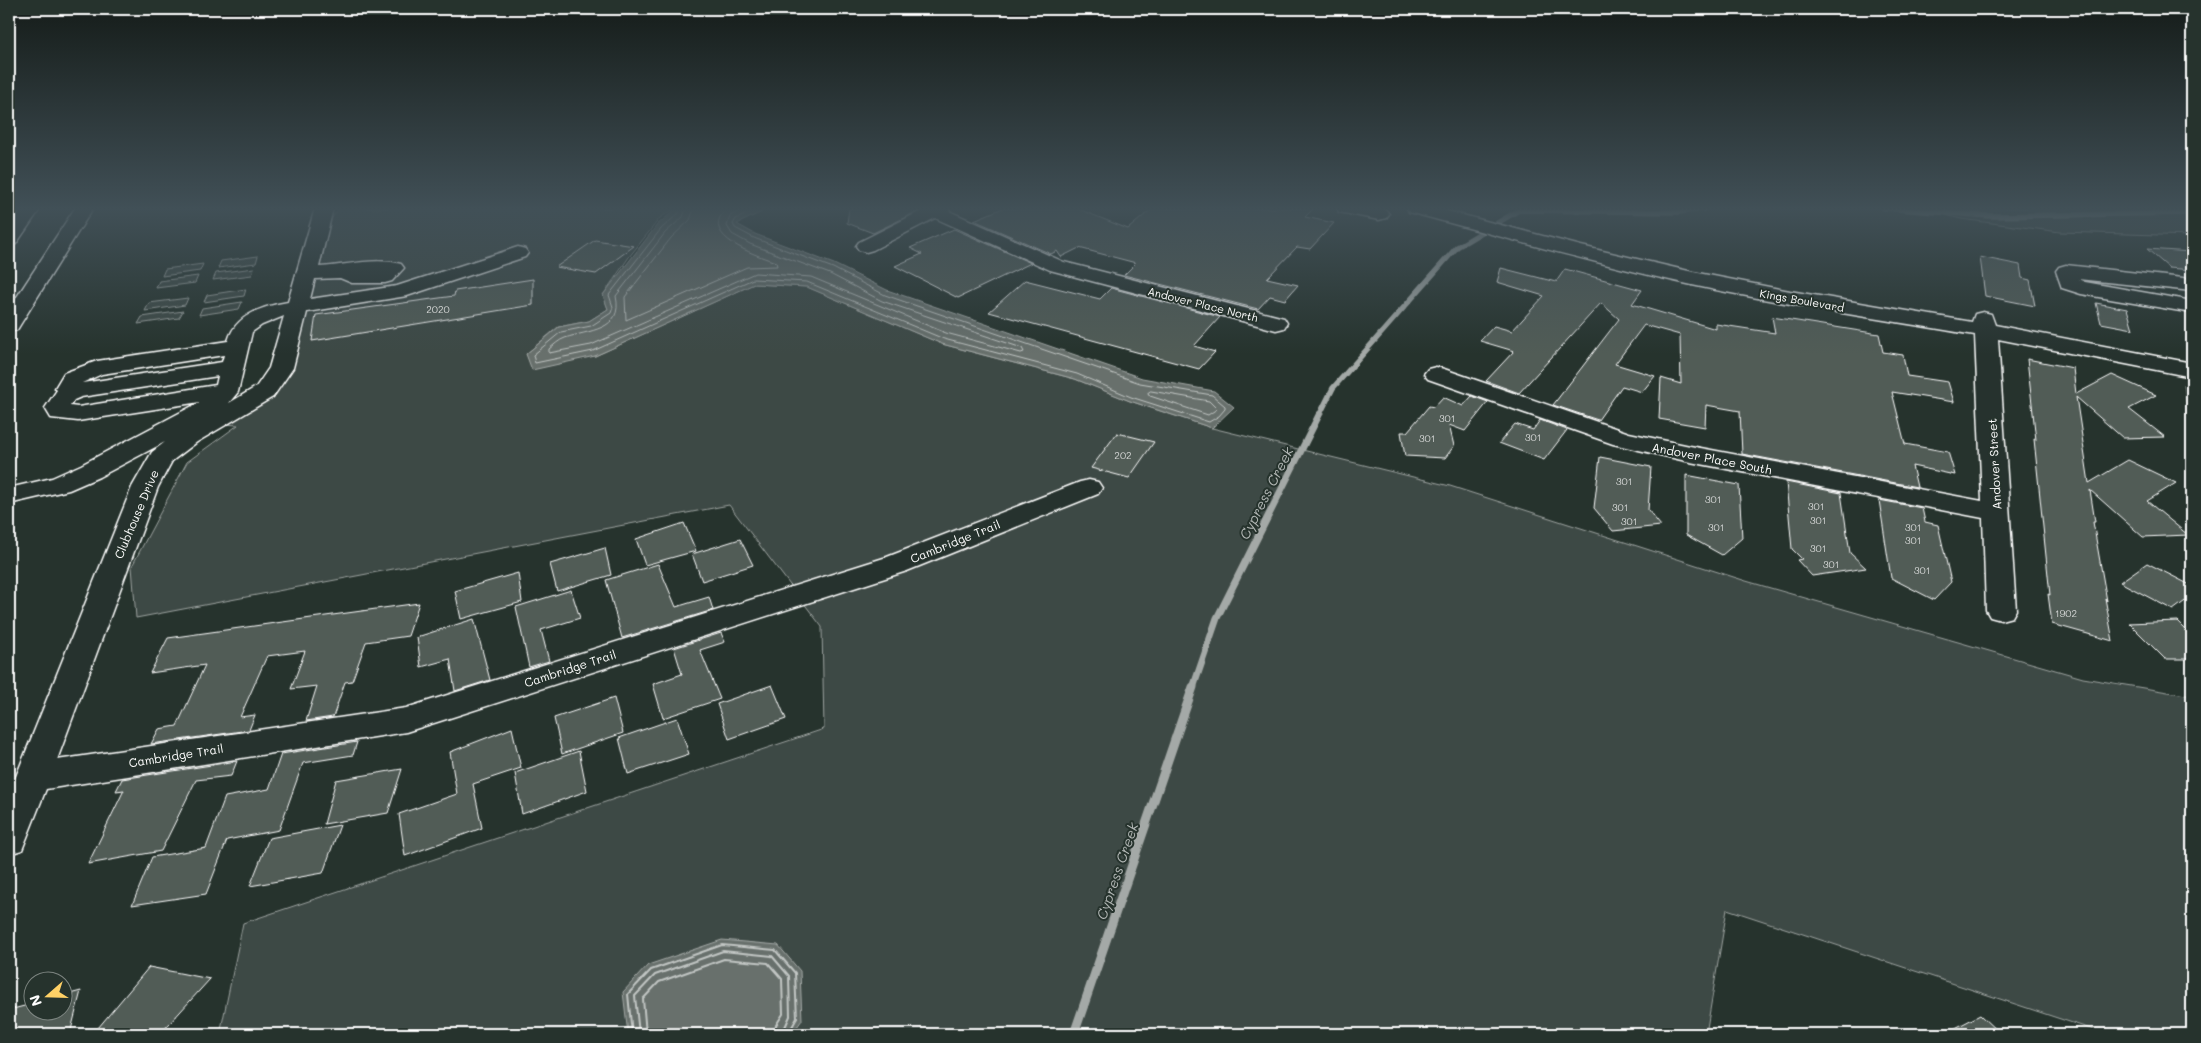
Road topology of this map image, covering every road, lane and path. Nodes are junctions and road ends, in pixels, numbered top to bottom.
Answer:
1 (53, 257) edge
2 (311, 257) edge
3 (508, 257) edge
4 (1037, 257) edge
5 (1598, 257) edge
6 (1559, 262) dead end
7 (307, 272) junction
8 (344, 272) dead end
9 (2192, 285) edge
10 (2192, 307) edge
11 (297, 308) junction
12 (1276, 323) dead end
13 (9, 325) edge
14 (1986, 332) junction
15 (2192, 358) edge
16 (232, 368) junction
17 (2192, 370) edge
18 (1436, 374) dead end
19 (1089, 488) dead end
20 (9, 496) edge
21 (1996, 512) junction
22 (2001, 610) dead end
23 (33, 777) junction
24 (9, 839) edge

1 - 13 street
2 - 7 street, Clubhouse Drive
3 - 11 street
4 - 12 street, Andover Place North
5 - 14 street, Kings Boulevard
6 - 14 street
7 - 8 street
7 - 11 street, Clubhouse Drive
9 - 10 street
11 - 16 street
11 - 23 street, Clubhouse Drive
14 - 15 street, Kings Boulevard
14 - 17 street, Kings Boulevard
14 - 21 street, Andover Street
16 - 16 street
16 - 20 street
18 - 21 street, Andover Place South
19 - 23 street, Cambridge Trail
21 - 22 street, Andover Street
23 - 24 street, Clubhouse Drive

